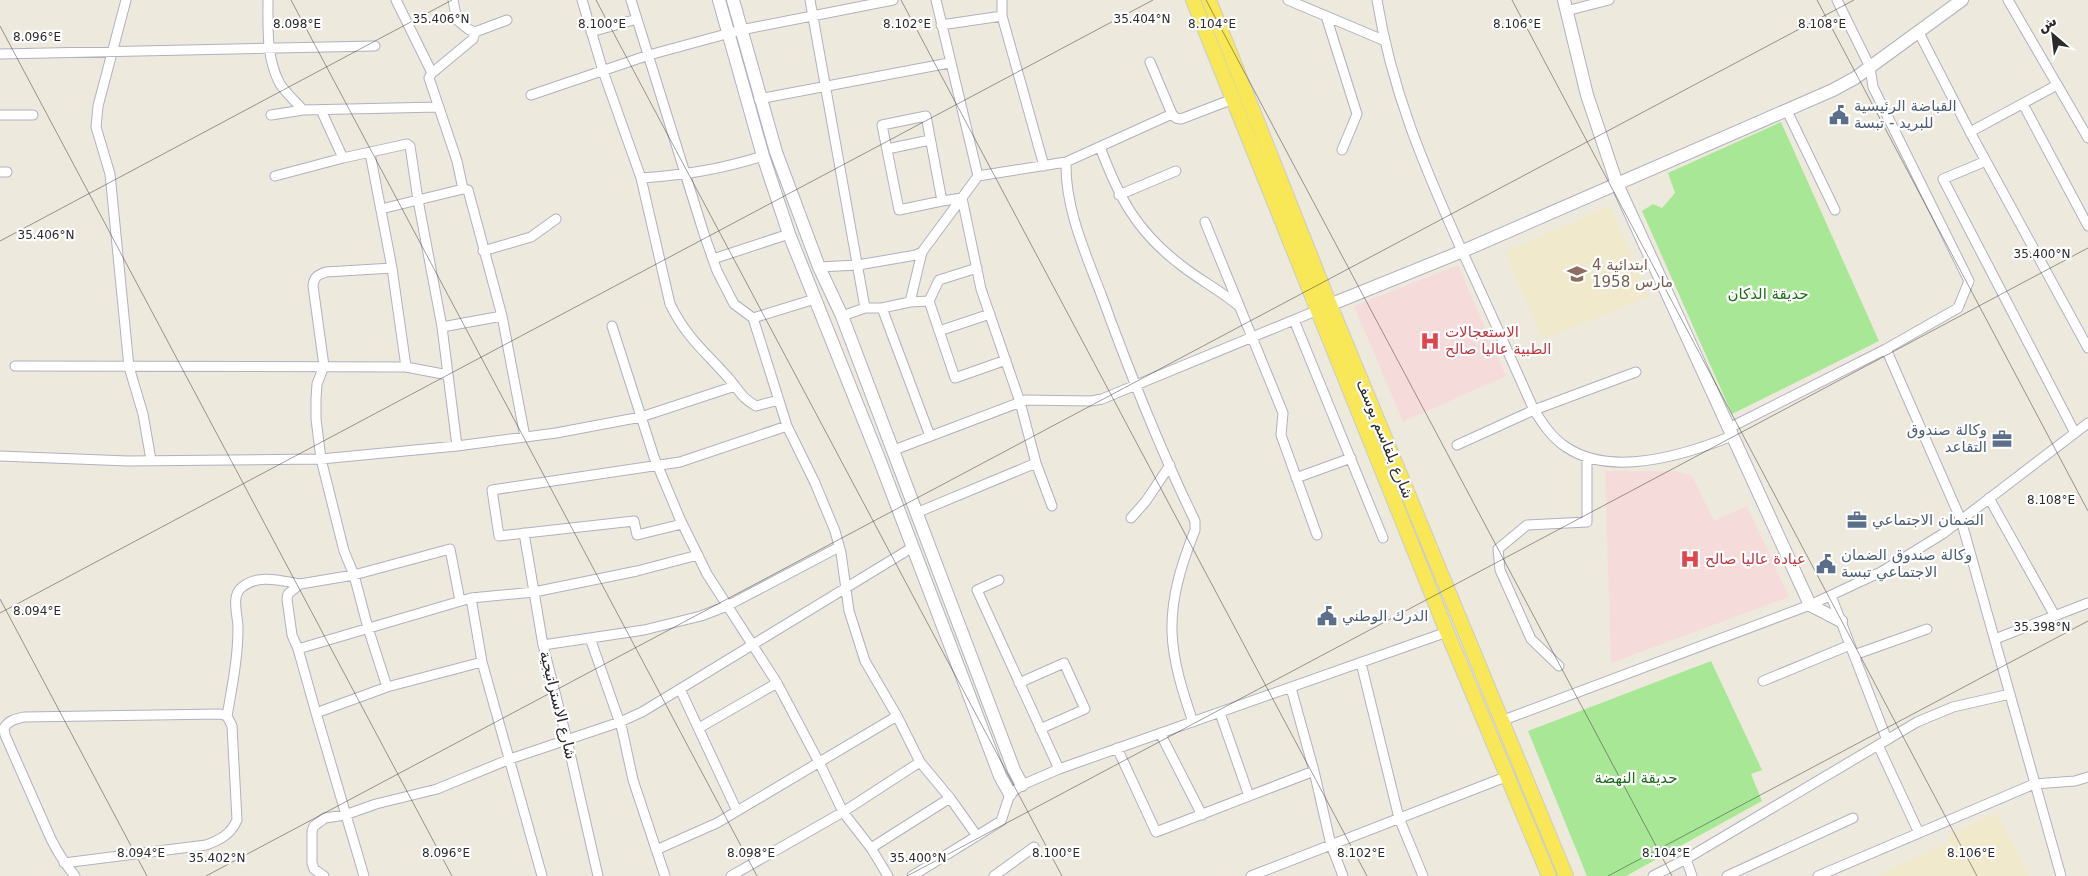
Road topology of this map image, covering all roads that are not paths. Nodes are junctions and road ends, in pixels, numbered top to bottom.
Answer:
1 (126, 0) edge
2 (268, 0) edge
3 (396, 0) edge
4 (453, 0) edge
5 (582, 0) edge
6 (632, 0) edge
7 (719, 0) edge
8 (733, 0) edge
9 (810, 0) edge
10 (893, 0) edge
11 (936, 0) edge
12 (1002, 0) edge
13 (1193, 0) edge
14 (1209, 0) edge
15 (1288, 0) edge
16 (1377, 0) edge
17 (1609, 0) edge
18 (1837, 0) edge
19 (1962, 0) edge
20 (2008, 0) edge
21 (1565, 6) edge
22 (813, 15) junction
23 (1002, 16) junction
24 (1326, 16) junction
25 (637, 19) junction
26 (507, 20) dead end
27 (942, 25) junction
28 (741, 30) junction
29 (475, 32) junction
30 (591, 32) junction
31 (1918, 32) junction
32 (728, 33) junction
33 (1384, 40) junction
34 (375, 46) dead end
35 (269, 48) junction
36 (112, 52) junction
37 (0, 54) edge
38 (649, 56) junction
39 (949, 62) junction
40 (1150, 62) dead end
41 (1870, 67) junction
42 (603, 71) junction
43 (432, 73) junction
44 (2057, 85) junction
45 (826, 87) junction
46 (531, 94) dead end
47 (759, 99) junction
48 (1233, 99) junction
49 (2023, 104) junction
50 (438, 107) junction
51 (303, 110) junction
52 (321, 110) junction
53 (1788, 110) junction
54 (1172, 114) junction
55 (0, 115) edge
56 (34, 115) dead end
57 (271, 115) dead end
58 (1970, 132) junction
59 (2088, 138) edge
60 (930, 140) junction
61 (1100, 147) junction
62 (887, 149) junction
63 (1342, 150) dead end
64 (370, 153) junction
65 (764, 156) junction
66 (343, 158) junction
67 (1986, 161) junction
68 (1066, 162) junction
69 (1044, 166) junction
70 (1176, 171) dead end
71 (685, 175) junction
72 (275, 176) dead end
73 (978, 176) junction
74 (641, 178) junction
75 (1617, 184) junction
76 (463, 189) junction
77 (1120, 195) junction
78 (962, 198) junction
79 (418, 200) junction
80 (942, 201) junction
81 (381, 209) junction
82 (1835, 210) dead end
83 (556, 219) dead end
84 (1205, 222) dead end
85 (2088, 226) edge
86 (789, 234) junction
87 (483, 251) junction
88 (1463, 251) junction
89 (922, 252) junction
90 (713, 259) junction
91 (858, 265) junction
92 (819, 267) junction
93 (392, 268) junction
94 (977, 268) junction
95 (815, 299) junction
96 (929, 301) junction
97 (910, 302) junction
98 (1239, 306) junction
99 (865, 308) junction
100 (882, 308) junction
101 (1324, 308) junction
102 (990, 314) junction
103 (502, 316) junction
104 (842, 316) junction
105 (753, 318) junction
106 (1294, 320) junction
107 (612, 326) dead end
108 (442, 327) junction
109 (939, 331) junction
110 (1253, 337) junction
111 (2088, 348) edge
112 (1886, 349) junction
113 (1006, 360) junction
114 (16, 366) dead end
115 (324, 366) junction
116 (130, 367) junction
117 (406, 368) junction
118 (1636, 372) dead end
119 (448, 375) junction
120 (1135, 385) junction
121 (734, 386) junction
122 (779, 400) junction
123 (1020, 402) junction
124 (1534, 410) junction
125 (641, 417) junction
126 (2088, 423) edge
127 (787, 426) junction
128 (1730, 432) junction
129 (2075, 433) junction
130 (930, 436) junction
131 (525, 437) junction
132 (1457, 445) dead end
133 (457, 446) junction
134 (894, 450) junction
135 (0, 456) edge
136 (1587, 457) junction
137 (1350, 458) junction
138 (321, 459) junction
139 (151, 460) junction
140 (1036, 463) junction
141 (657, 464) junction
142 (1170, 465) junction
143 (1296, 478) junction
144 (1990, 498) junction
145 (1052, 506) dead end
146 (916, 514) junction
147 (1131, 518) dead end
148 (1961, 520) junction
149 (682, 524) junction
150 (524, 532) junction
151 (1317, 535) dead end
152 (1383, 538) dead end
153 (839, 547) junction
154 (913, 547) junction
155 (698, 555) junction
156 (354, 575) junction
157 (999, 580) dead end
158 (300, 584) junction
159 (845, 588) junction
160 (534, 592) junction
161 (1832, 596) junction
162 (471, 598) junction
163 (460, 601) junction
164 (2088, 603) edge
165 (1810, 605) junction
166 (727, 606) junction
167 (2054, 616) junction
168 (1841, 621) junction
169 (368, 628) junction
170 (1927, 629) dead end
171 (1447, 632) junction
172 (590, 638) junction
173 (1994, 639) junction
174 (543, 645) junction
175 (752, 645) junction
176 (1850, 645) junction
177 (298, 649) junction
178 (1854, 656) junction
179 (482, 662) junction
180 (1360, 663) junction
181 (1559, 666) dead end
182 (1763, 681) dead end
183 (777, 683) junction
184 (1020, 683) junction
185 (387, 687) junction
186 (1291, 688) junction
187 (680, 689) junction
188 (2010, 694) junction
189 (1220, 712) junction
190 (316, 713) junction
191 (227, 716) junction
192 (897, 716) junction
193 (4, 720) edge
194 (1501, 721) junction
195 (620, 722) junction
196 (1193, 722) junction
197 (698, 728) junction
198 (1040, 729) junction
199 (1160, 733) junction
200 (567, 740) junction
201 (1887, 740) junction
202 (1878, 745) junction
203 (1117, 748) junction
204 (510, 759) junction
205 (818, 761) junction
206 (920, 762) junction
207 (1059, 769) junction
208 (1314, 771) junction
209 (1508, 776) junction
210 (2088, 777) edge
211 (2034, 784) junction
212 (1022, 786) junction
213 (1010, 794) junction
214 (1249, 796) junction
215 (950, 798) junction
216 (737, 811) junction
217 (842, 812) junction
218 (344, 815) junction
219 (1202, 815) junction
220 (1400, 818) junction
221 (1853, 818) dead end
222 (1919, 833) junction
223 (977, 836) junction
224 (1331, 845) junction
225 (870, 848) junction
226 (1034, 848) dead end
227 (656, 850) junction
228 (1686, 859) junction
229 (64, 863) junction
230 (1265, 874) edge
231 (75, 876) edge
232 (324, 876) edge
233 (364, 876) edge
234 (542, 876) edge
235 (598, 876) edge
236 (665, 876) edge
237 (731, 876) edge
238 (888, 876) edge
239 (912, 876) edge
240 (994, 876) edge
241 (1251, 876) edge
242 (1343, 876) edge
243 (1423, 876) edge
244 (1550, 876) edge
245 (1566, 876) edge
246 (1653, 876) edge
247 (1692, 876) edge
248 (1727, 876) edge
249 (1818, 876) edge
250 (2061, 876) edge

1 - 36 street
2 - 35 street
3 - 43 street
4 - 29 street
5 - 30 street
6 - 25 street
7 - 32 street
8 - 28 street
9 - 22 street
10 - 22 street
11 - 27 street
12 - 23 street
13 - 48 main road, شارع بلقاسم يوسف
14 - 101 main road, شارع بلقاسم يوسف
15 - 24 street
16 - 33 street
17 - 21 street
18 - 41 street
19 - 31 street
20 - 44 street
21 - 75 street
22 - 28 street
22 - 45 street
23 - 27 street
23 - 69 street
24 - 33 street
24 - 63 street
25 - 30 street
25 - 38 street
26 - 29 street
27 - 39 street
28 - 32 street
28 - 47 street
29 - 43 street
30 - 42 street
31 - 41 street
31 - 58 street
32 - 38 street
32 - 65 street
33 - 88 street
34 - 35 street
35 - 36 street
35 - 51 street
36 - 37 street
36 - 116 street
38 - 42 street
38 - 71 street
39 - 45 street
39 - 73 street
40 - 54 street
41 - 53 street
41 - 112 street
42 - 46 street
42 - 74 street
43 - 50 street
44 - 49 street
44 - 59 street
45 - 47 street
45 - 91 street
47 - 92 street
48 - 54 street
48 - 101 main road, شارع بلقاسم يوسف
49 - 58 street
49 - 85 street
50 - 52 street
50 - 76 street
51 - 52 street
51 - 57 street
52 - 66 street
53 - 75 street
53 - 82 street
54 - 61 street
55 - 56 street
58 - 67 street
60 - 62 street
60 - 62 street
60 - 80 street
61 - 68 street
61 - 77 street
62 - 80 street
64 - 66 street
64 - 79 street
64 - 81 street
65 - 71 street
65 - 86 street
66 - 72 street
67 - 111 street
67 - 129 street
68 - 69 street
68 - 120 street
69 - 73 street
70 - 77 street
71 - 74 street
71 - 90 street
73 - 78 street
74 - 121 street
75 - 88 street
75 - 128 street
76 - 79 street
76 - 87 street
77 - 98 street
78 - 80 street
78 - 89 street
78 - 94 street
79 - 81 street
79 - 108 street
81 - 93 street
83 - 87 street
84 - 98 street
86 - 90 street
86 - 95 street
87 - 103 street
88 - 101 street
88 - 124 street
89 - 91 street
89 - 97 street
90 - 105 street
91 - 92 street
91 - 99 street
92 - 104 street
93 - 115 street
93 - 117 street
94 - 96 street
94 - 102 street
95 - 105 street
95 - 154 street
96 - 97 street
96 - 109 street
97 - 100 street
98 - 110 street
99 - 100 street
99 - 104 street
100 - 130 street
101 - 106 street
101 - 171 main road, شارع بلقاسم يوسف
101 - 194 main road, شارع بلقاسم يوسف
102 - 109 street
102 - 113 street
103 - 108 street
103 - 131 street
104 - 134 street
105 - 122 street
106 - 110 street
106 - 137 street
107 - 125 street
108 - 119 street
109 - 113 street
110 - 120 street
110 - 143 street
112 - 128 street
112 - 148 street
113 - 123 street
114 - 116 street
115 - 116 street
115 - 117 street
115 - 138 street
116 - 139 street
117 - 119 street
118 - 124 street
119 - 133 street
120 - 123 street
120 - 142 street
121 - 122 street
121 - 125 street
122 - 127 street
123 - 130 street
123 - 140 street
124 - 132 street
124 - 136 street
125 - 131 street
125 - 141 street
126 - 129 street
127 - 141 street
127 - 153 street
128 - 136 street
128 - 165 street
129 - 144 street
130 - 134 street
131 - 133 street
133 - 138 street
134 - 146 street
135 - 139 street
136 - 181 street
137 - 143 street
137 - 152 street
138 - 139 street
138 - 156 street
140 - 145 street
140 - 146 street
141 - 149 street
141 - 150 street
142 - 147 street
142 - 196 street
143 - 151 street
144 - 148 street
144 - 167 street
146 - 212 street
148 - 161 street
148 - 173 street
149 - 150 street
149 - 155 street
150 - 160 street, شارع الاستراتيجية
153 - 159 street
153 - 166 street
154 - 159 street
154 - 213 street
155 - 160 street
155 - 166 street
156 - 158 street
156 - 163 street
156 - 169 street
157 - 184 street
158 - 177 street
158 - 191 street
159 - 175 street
159 - 192 street
160 - 162 street
160 - 174 street, شارع الاستراتيجية
161 - 165 street
161 - 168 street
162 - 163 street
162 - 179 street
163 - 169 street
164 - 167 street
165 - 168 street
165 - 194 street
166 - 172 street
166 - 175 street
167 - 173 street
168 - 176 street
169 - 177 street
169 - 185 street
170 - 178 street
171 - 180 street
171 - 209 main road, شارع بلقاسم يوسف
172 - 174 street
172 - 195 street
173 - 188 street
174 - 200 street, شارع الاستراتيجية
175 - 183 street
175 - 187 street
176 - 178 street
176 - 182 street
177 - 190 street
178 - 201 street
179 - 185 street
179 - 204 street
180 - 186 street
180 - 220 street
183 - 197 street
183 - 205 street
184 - 198 street
184 - 198 street
185 - 190 street
186 - 189 street
186 - 208 street
187 - 195 street
187 - 197 street
188 - 201 street
188 - 211 street
189 - 196 street
189 - 214 street
190 - 218 street
191 - 193 street
191 - 229 street
192 - 205 street
192 - 206 street
193 - 229 street
194 - 245 main road, شارع بلقاسم يوسف
195 - 200 street
195 - 227 street
196 - 199 street
197 - 216 street
198 - 207 street
199 - 203 street
199 - 219 street
200 - 204 street
200 - 235 street, شارع الاستراتيجية
201 - 202 street
202 - 222 street
202 - 228 street
203 - 207 street
203 - 219 street
204 - 218 street
204 - 234 street
205 - 216 street
205 - 217 street
206 - 215 street
206 - 217 street
207 - 212 street
208 - 214 street
208 - 224 street
209 - 220 street
209 - 244 main road, شارع بلقاسم يوسف
210 - 211 street
211 - 222 street
211 - 250 street
212 - 213 street
213 - 223 street
214 - 219 street
215 - 223 street
215 - 225 street
216 - 227 street
217 - 225 street
217 - 237 street
218 - 232 street
218 - 233 street
220 - 224 street
220 - 243 street
221 - 248 street
222 - 249 street
223 - 239 street
224 - 230 street
224 - 242 street
225 - 238 street
226 - 240 street
227 - 236 street
228 - 246 street
228 - 247 street
229 - 231 street
230 - 241 street

